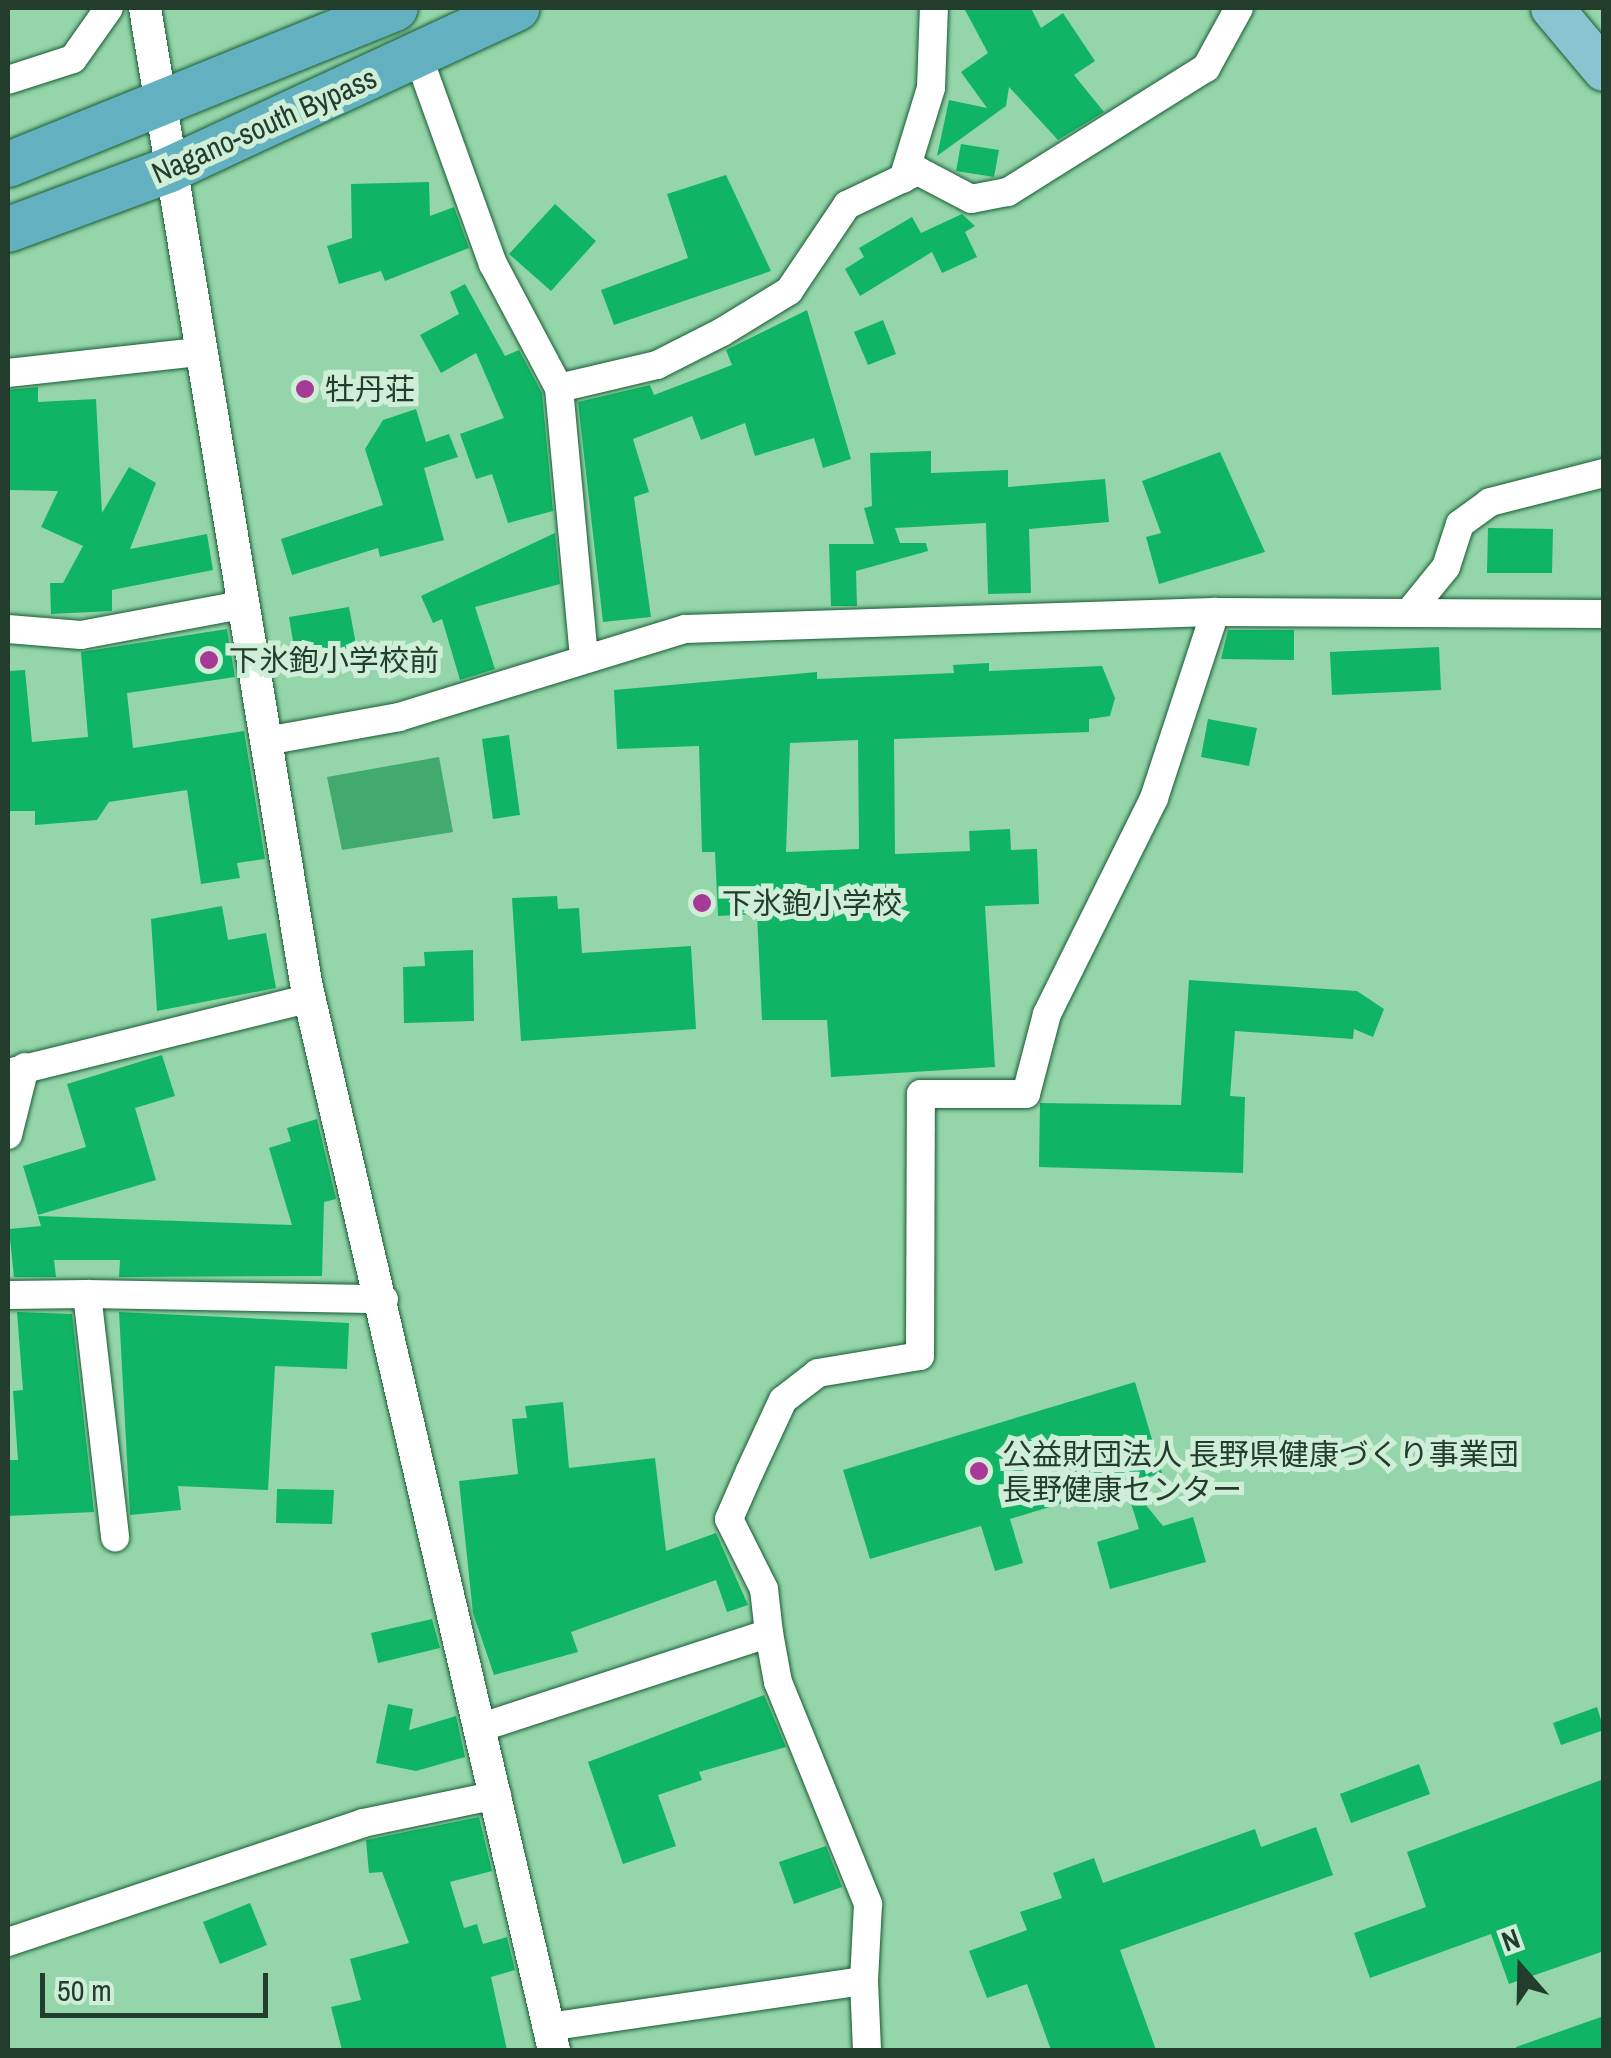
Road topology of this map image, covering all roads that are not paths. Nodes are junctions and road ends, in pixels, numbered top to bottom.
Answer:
1 (109, 8) edge
2 (145, 8) edge
3 (395, 8) edge
4 (516, 8) edge
5 (934, 8) edge
6 (1239, 8) edge
7 (1552, 8) edge
8 (418, 56) junction
9 (1604, 70) edge
10 (8, 80) edge
11 (156, 110) junction
12 (8, 164) edge
13 (170, 169) junction
14 (903, 179) junction
15 (8, 229) edge
16 (198, 352) junction
17 (8, 373) edge
18 (559, 388) junction
19 (1604, 473) edge
20 (241, 606) junction
21 (1411, 610) junction
22 (1216, 612) junction
23 (1604, 614) edge
24 (8, 628) edge
25 (584, 657) junction
26 (266, 741) junction
27 (310, 998) junction
28 (16, 1070) edge
29 (8, 1135) edge
30 (87, 1294) junction
31 (8, 1295) edge
32 (384, 1299) junction
33 (115, 1537) dead end
34 (769, 1633) junction
35 (482, 1727) junction
36 (497, 1795) junction
37 (8, 1942) edge
38 (864, 1981) junction
39 (551, 2039) edge
40 (867, 2050) edge

1 - 10 street
2 - 11 street
3 - 11 highway, Nagano-south Bypass
4 - 8 highway, Nagano-south Bypass
5 - 14 street
6 - 14 street
7 - 9 main road
8 - 13 highway, Nagano-south Bypass
8 - 18 street
11 - 12 highway, Nagano-south Bypass
11 - 13 street
13 - 15 highway, Nagano-south Bypass
13 - 16 street
14 - 18 street
16 - 17 street
16 - 20 street
18 - 25 street
19 - 21 street
20 - 24 street
20 - 26 street
21 - 22 street
21 - 23 street
22 - 25 street
22 - 34 street
25 - 26 street
26 - 27 street
27 - 28 street
27 - 32 street
28 - 29 street
30 - 31 street
30 - 32 street
30 - 33 street
32 - 35 street
34 - 35 street
34 - 38 street
35 - 36 street
36 - 37 street
36 - 39 street
38 - 39 street
38 - 40 street

